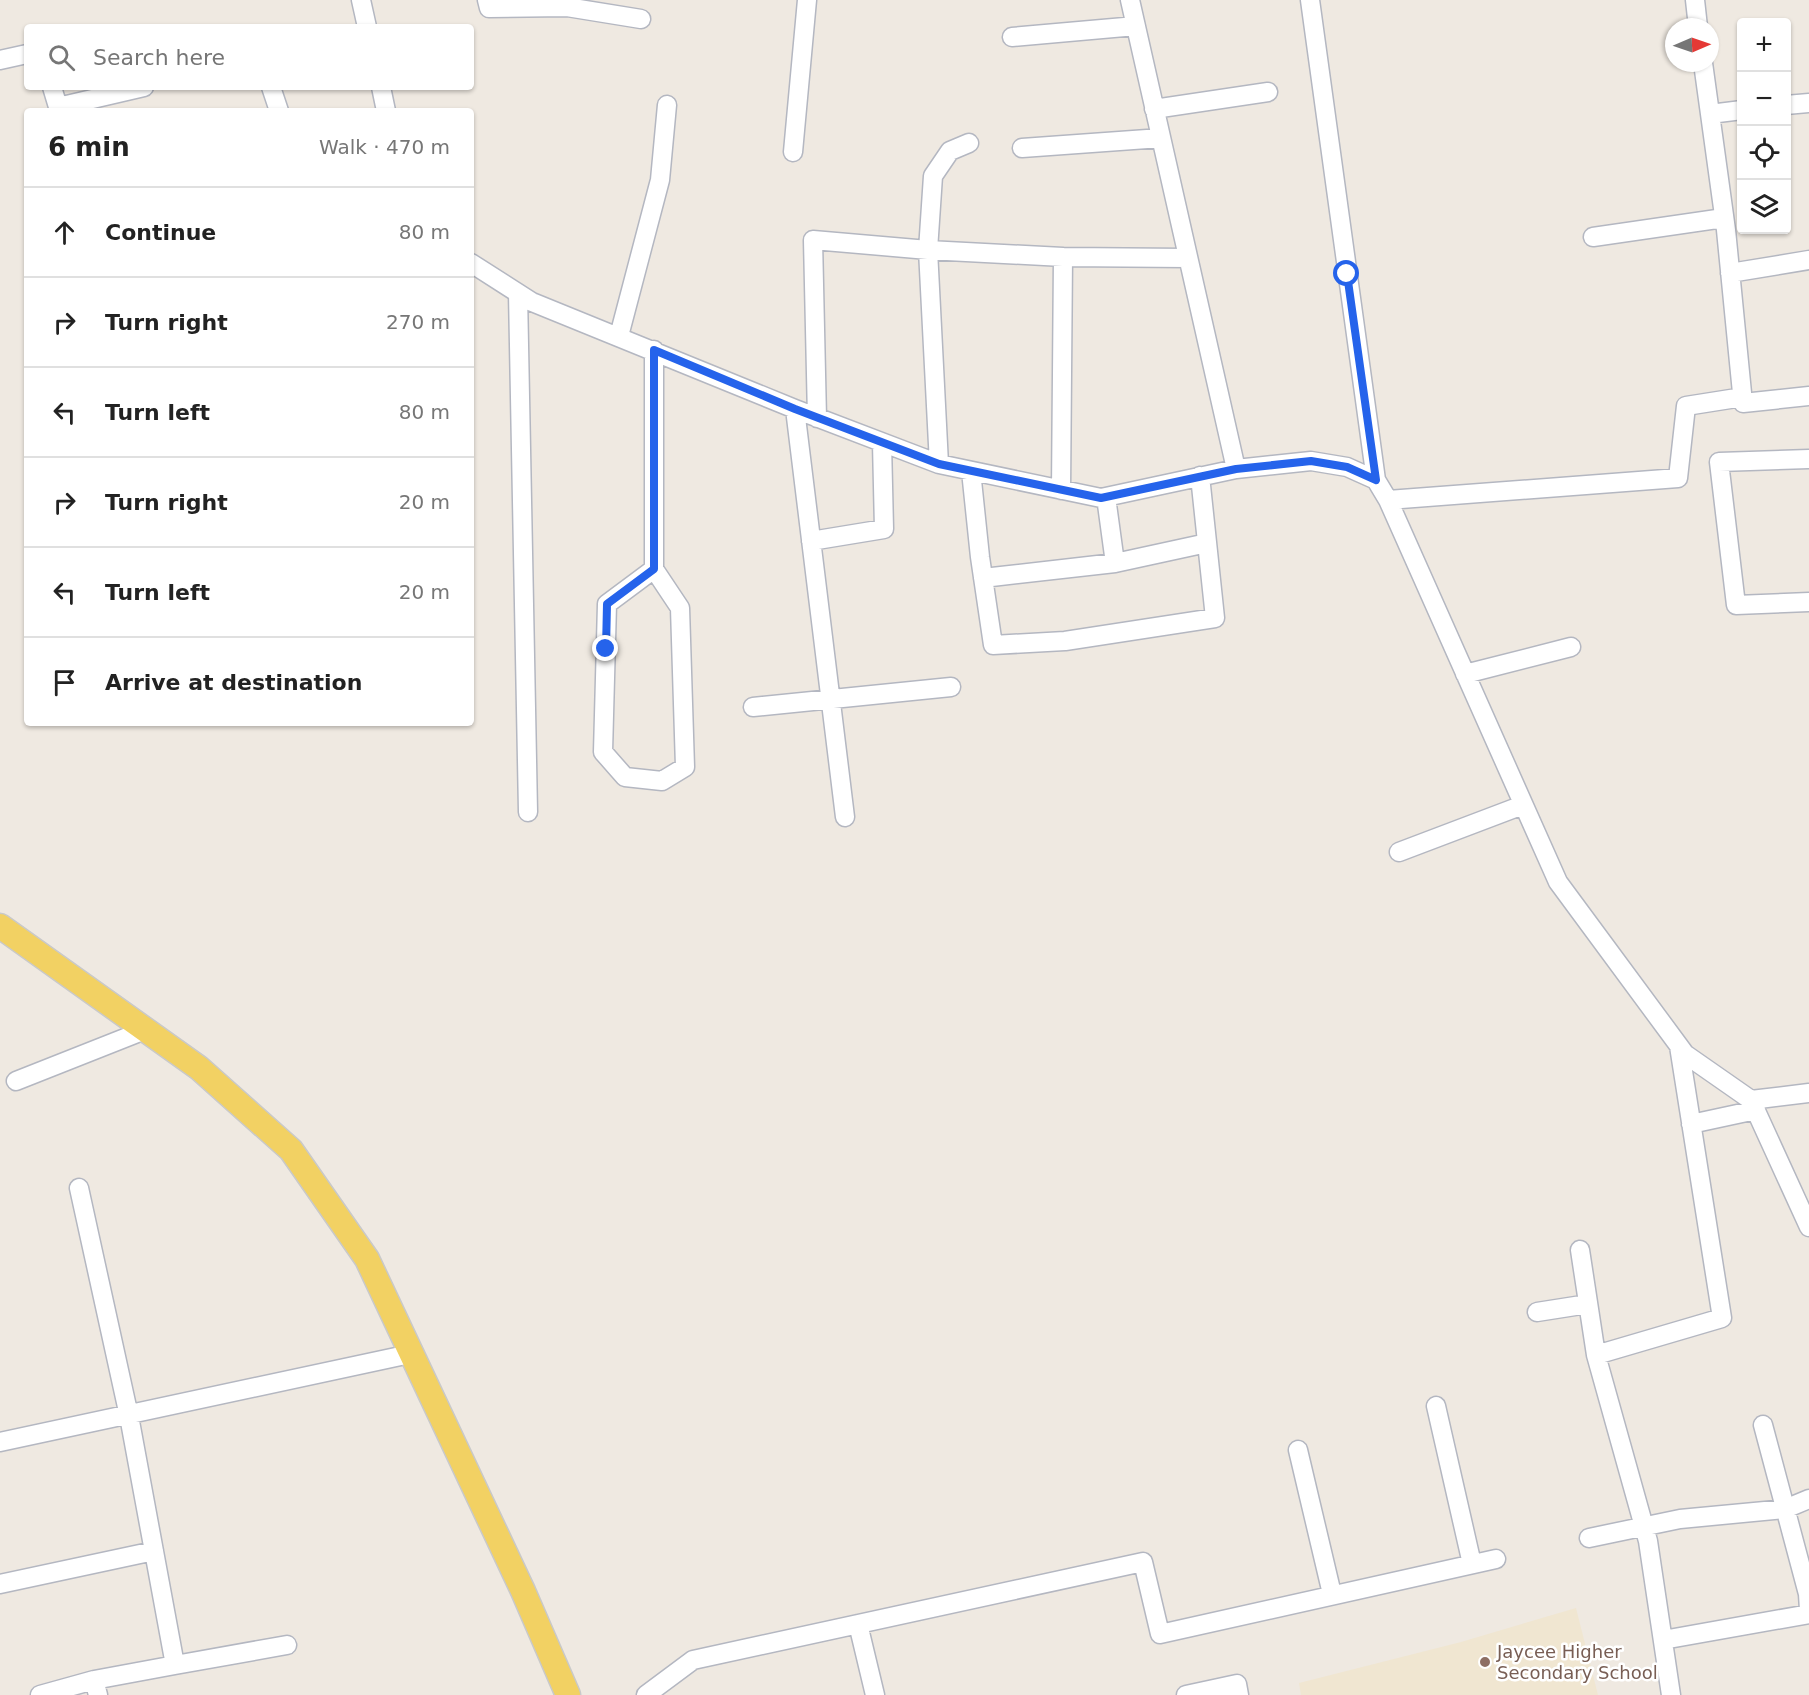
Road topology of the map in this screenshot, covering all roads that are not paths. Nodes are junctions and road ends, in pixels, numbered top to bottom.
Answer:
1 (361, 0) edge
2 (487, 0) edge
3 (807, 0) edge
4 (1130, 0) edge
5 (1310, 0) edge
6 (1695, 0) edge
7 (566, 4) edge
8 (1697, 18) edge
9 (641, 19) dead end
10 (366, 24) edge
11 (1136, 26) junction
12 (1012, 37) dead end
13 (24, 55) edge
14 (0, 60) edge
15 (1704, 72) edge
16 (53, 90) edge
17 (131, 90) edge
18 (272, 90) edge
19 (382, 90) edge
20 (1268, 92) dead end
21 (1809, 103) edge
22 (667, 105) dead end
23 (1791, 105) edge
24 (278, 108) edge
25 (385, 108) edge
26 (1154, 109) junction
27 (1737, 111) edge
28 (1710, 114) junction
29 (1161, 138) junction
30 (969, 143) dead end
31 (1022, 148) dead end
32 (793, 152) dead end
33 (1724, 218) junction
34 (1593, 237) dead end
35 (928, 250) junction
36 (1063, 257) junction
37 (1188, 258) junction
38 (1809, 260) edge
39 (474, 265) edge
40 (1730, 273) junction
41 (518, 293) junction
42 (619, 336) junction
43 (654, 350) junction
44 (1809, 396) edge
45 (1743, 397) junction
46 (795, 409) junction
47 (817, 418) junction
48 (882, 443) junction
49 (1809, 459) edge
50 (939, 464) junction
51 (1236, 469) junction
52 (971, 471) junction
53 (1200, 477) junction
54 (1376, 480) junction
55 (1061, 489) junction
56 (1106, 497) junction
57 (1388, 500) junction
58 (811, 540) junction
59 (1207, 543) junction
60 (1114, 562) junction
61 (654, 569) junction
62 (983, 578) junction
63 (1809, 602) edge
64 (1571, 647) dead end
65 (1465, 674) junction
66 (951, 687) dead end
67 (831, 699) junction
68 (753, 707) dead end
69 (1523, 805) junction
70 (528, 812) dead end
71 (845, 817) dead end
72 (1398, 852) dead end
73 (0, 926) edge
74 (146, 1030) junction
75 (1679, 1046) junction
76 (16, 1081) dead end
77 (1809, 1093) edge
78 (1753, 1105) junction
79 (1691, 1125) junction
80 (79, 1188) dead end
81 (1809, 1227) edge
82 (1580, 1250) dead end
83 (1588, 1304) junction
84 (1538, 1312) dead end
85 (411, 1354) junction
86 (1596, 1355) junction
87 (1436, 1406) dead end
88 (129, 1416) junction
89 (1763, 1425) dead end
90 (0, 1442) edge
91 (1298, 1450) dead end
92 (1809, 1499) edge
93 (1785, 1509) junction
94 (1643, 1527) junction
95 (1589, 1538) dead end
96 (154, 1551) junction
97 (1496, 1558) dead end
98 (1472, 1564) junction
99 (0, 1584) edge
100 (1332, 1594) junction
101 (1809, 1600) edge
102 (1809, 1612) edge
103 (858, 1624) junction
104 (1663, 1640) junction
105 (287, 1646) dead end
106 (175, 1665) junction
107 (96, 1688) edge
108 (40, 1695) edge
109 (568, 1695) edge
110 (646, 1695) edge
111 (875, 1695) edge
112 (1186, 1695) edge
113 (1239, 1695) edge
114 (1671, 1695) edge

1 - 10 street
2 - 7 street
3 - 32 street
4 - 11 street
5 - 54 street
6 - 8 street
7 - 9 street
11 - 12 street
11 - 26 street
13 - 14 street
15 - 28 street
16 - 17 street
18 - 24 street
19 - 25 street
20 - 26 street
21 - 23 street
22 - 42 street
26 - 29 street
27 - 28 street
28 - 33 street
29 - 31 street
29 - 37 street
30 - 35 street
33 - 34 street
33 - 40 street
35 - 36 street
35 - 47 street
35 - 50 street
36 - 37 street
36 - 55 street
37 - 51 street
38 - 40 street
39 - 41 street
40 - 45 street
41 - 42 street
41 - 70 street
42 - 43 street
43 - 46 street
43 - 61 street
44 - 45 street
45 - 57 street
46 - 47 street
46 - 58 street
47 - 48 street
48 - 50 street
48 - 58 street
49 - 63 street
50 - 52 street
51 - 53 street
51 - 54 street
52 - 55 street
52 - 62 street
53 - 56 street
53 - 59 street
54 - 57 street
55 - 56 street
56 - 60 street
57 - 65 street
58 - 67 street
59 - 60 street
59 - 62 street
60 - 62 street
61 - 61 street
64 - 65 street
65 - 69 street
66 - 67 street
67 - 68 street
67 - 71 street
69 - 72 street
69 - 75 street
73 - 74 main road
74 - 76 street
74 - 85 main road
75 - 78 street
75 - 79 street
77 - 78 street
78 - 79 street
78 - 81 street
79 - 86 street
80 - 88 street
82 - 83 street
83 - 84 street
83 - 86 street
85 - 88 street
85 - 109 main road
86 - 94 street
87 - 98 street
88 - 90 street
88 - 96 street
89 - 93 street
91 - 100 street
92 - 93 street
93 - 94 street
93 - 101 street
94 - 95 street
94 - 104 street
96 - 99 street
96 - 106 street
97 - 98 street
98 - 100 street
100 - 103 street
101 - 102 street
102 - 104 street
103 - 110 street
103 - 111 street
104 - 114 street
105 - 106 street
106 - 107 street
107 - 108 street
112 - 113 street

